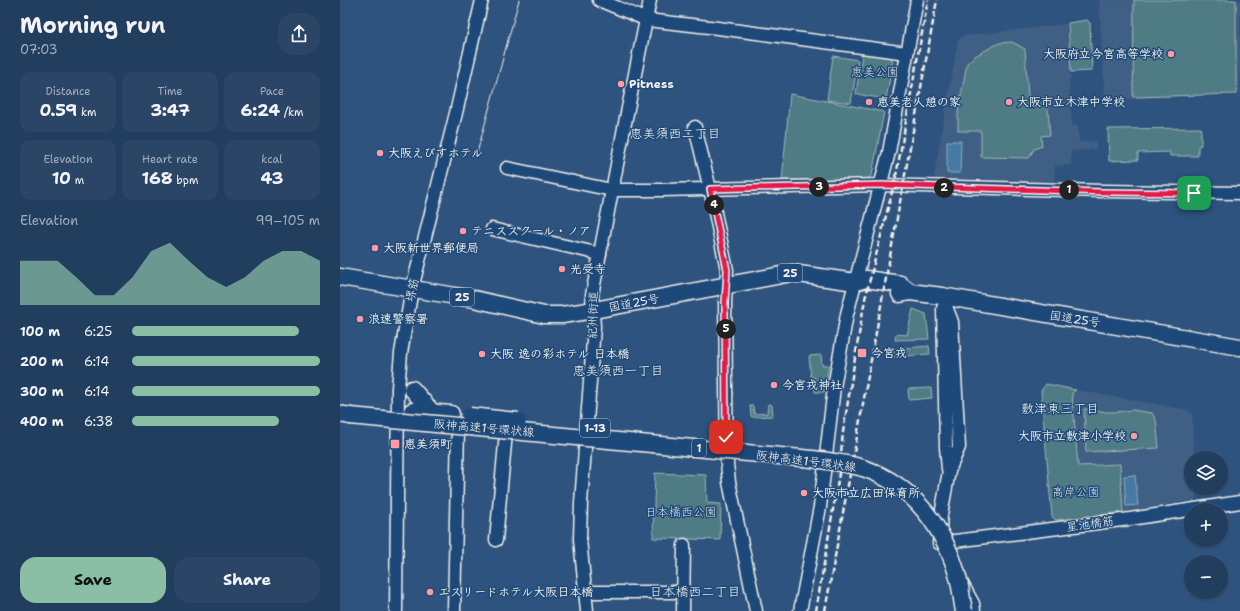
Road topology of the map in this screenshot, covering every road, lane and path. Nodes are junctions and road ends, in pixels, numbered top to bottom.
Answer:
1 (482, 0) edge
2 (599, 0) edge
3 (650, 0) edge
4 (917, 0) edge
5 (647, 20) junction
6 (907, 53) junction
7 (694, 127) dead end
8 (507, 168) dead end
9 (881, 185) junction
10 (710, 189) junction
11 (612, 190) junction
12 (1240, 193) edge
13 (492, 229) dead end
14 (600, 254) junction
15 (340, 277) edge
16 (855, 282) junction
17 (725, 285) junction
18 (412, 289) junction
19 (942, 296) junction
20 (594, 310) junction
21 (1240, 347) edge
22 (412, 389) dead end
23 (412, 411) dead end
24 (432, 412) junction
25 (343, 415) edge
26 (462, 418) junction
27 (506, 433) dead end
28 (718, 450) junction
29 (1240, 502) edge
30 (496, 540) dead end
31 (684, 544) dead end
32 (959, 582) junction
33 (584, 592) junction
34 (684, 592) junction
35 (396, 611) edge
36 (454, 611) edge
37 (587, 611) edge
38 (683, 611) edge
39 (756, 611) edge
40 (800, 611) edge
41 (964, 611) edge
42 (972, 611) edge

1 - 18 street, 堺筋
2 - 5 street
3 - 5 street, 紀州街道
4 - 6 street
5 - 6 street
5 - 11 street, 紀州街道
6 - 9 street
7 - 10 street
8 - 11 street
9 - 10 street
9 - 12 street
9 - 16 street
10 - 11 street
10 - 17 street
11 - 14 street, 紀州街道
13 - 14 street
14 - 20 street, 紀州街道
15 - 18 highway, 25
16 - 17 highway, 国道25号 / 25
16 - 19 highway, 国道25号 / 25
16 - 40 street
17 - 20 highway, 国道25号 / 25
17 - 39 street
18 - 20 highway, 国道25号 / 25
18 - 35 street, 堺筋
19 - 21 highway, 国道25号 / 25
19 - 29 street, 星池橋筋
20 - 33 street, 紀州街道
22 - 24 highway
23 - 24 highway
24 - 26 highway
25 - 28 highway, 阪神高速1号環状線 / 1, bridge
26 - 28 highway, 1-13, bridge
26 - 36 street
27 - 30 street
28 - 32 highway, 阪神高速1号環状線 / 1, bridge
31 - 34 street
32 - 41 highway, 阪神高速1号環状線 / 1, bridge
32 - 42 highway
33 - 34 street
33 - 37 street, 紀州街道
34 - 38 street

